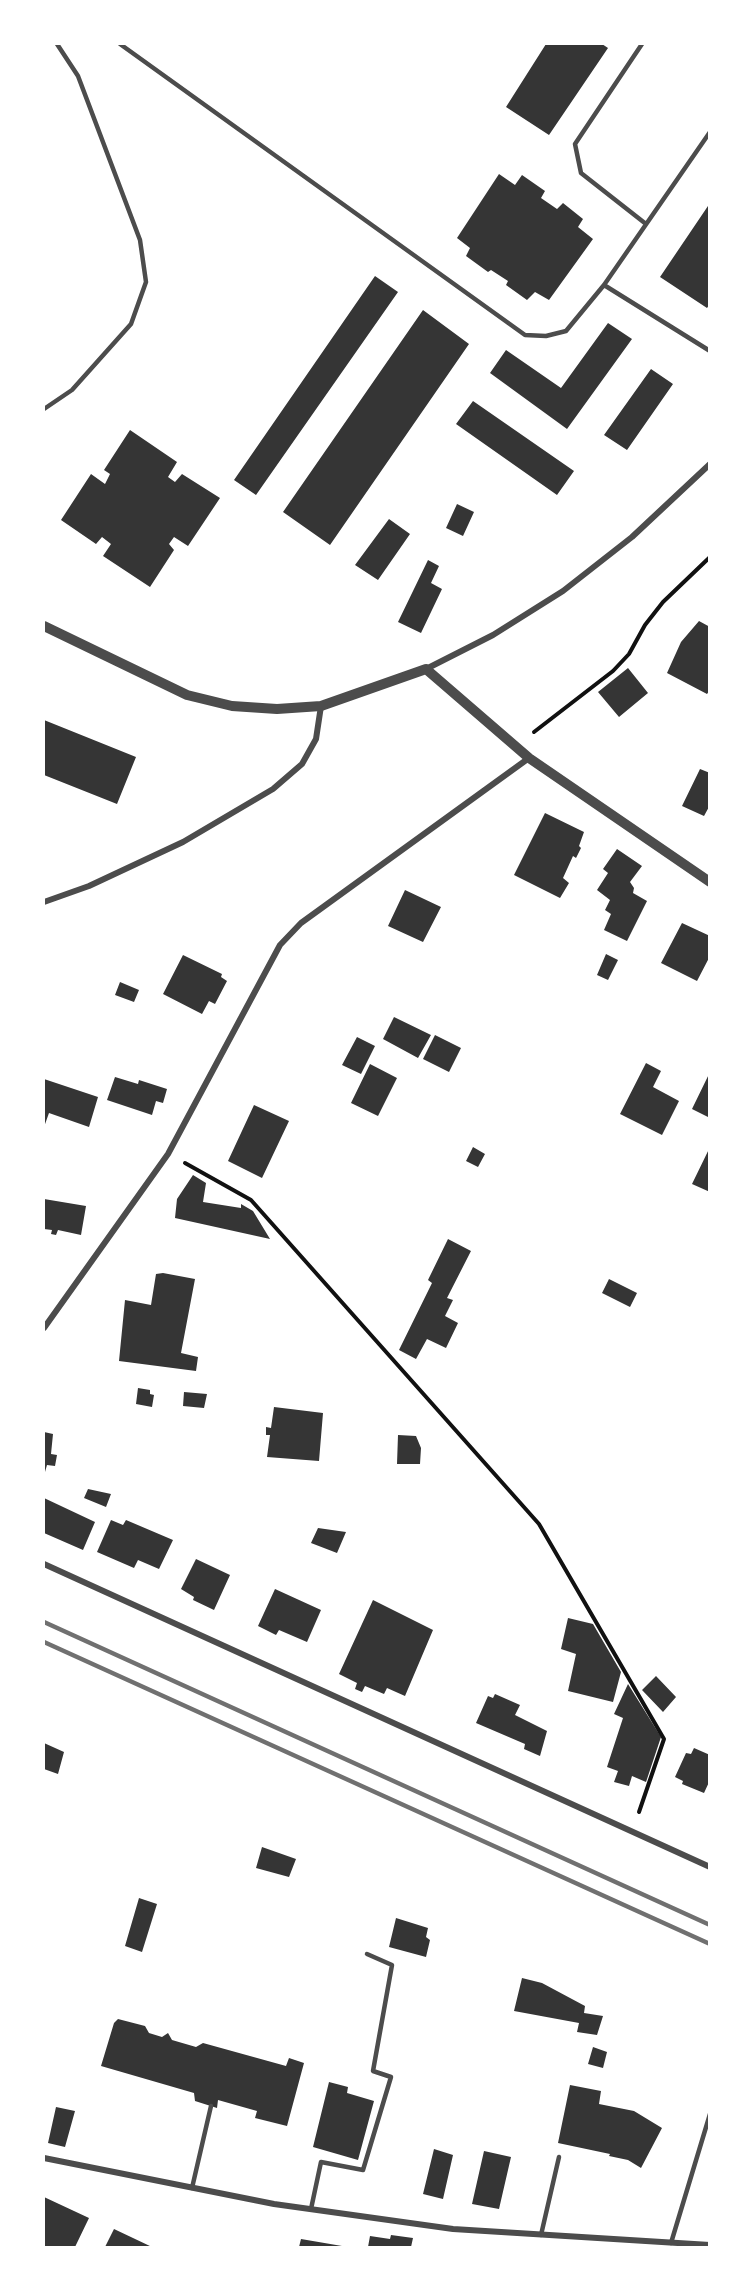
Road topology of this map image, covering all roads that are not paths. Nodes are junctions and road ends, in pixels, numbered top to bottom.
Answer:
1 (57, 44) edge
2 (120, 44) edge
3 (642, 44) edge
4 (710, 132) edge
5 (646, 224) junction
6 (604, 285) junction
7 (710, 351) edge
8 (44, 408) edge
9 (710, 464) edge
10 (44, 626) edge
11 (426, 669) junction
12 (321, 706) junction
13 (529, 758) junction
14 (710, 882) edge
15 (44, 902) edge
16 (44, 1328) edge
17 (44, 1564) edge
18 (710, 1867) edge
19 (367, 1954) dead end
20 (211, 2106) dead end
21 (710, 2114) edge
22 (559, 2157) dead end
23 (44, 2158) edge
24 (192, 2188) junction
25 (310, 2209) junction
26 (541, 2235) junction
27 (671, 2243) junction
28 (710, 2245) edge

1 - 8 lane
2 - 6 lane
3 - 5 lane
4 - 5 lane
5 - 6 lane
6 - 7 lane
9 - 11 street
10 - 12 street
11 - 12 street
11 - 13 street
12 - 15 street
13 - 14 street
13 - 16 street
17 - 18 street
19 - 25 lane
20 - 24 lane
21 - 27 lane
22 - 26 lane
23 - 24 street
24 - 25 street
25 - 26 street
26 - 27 street
27 - 28 street

